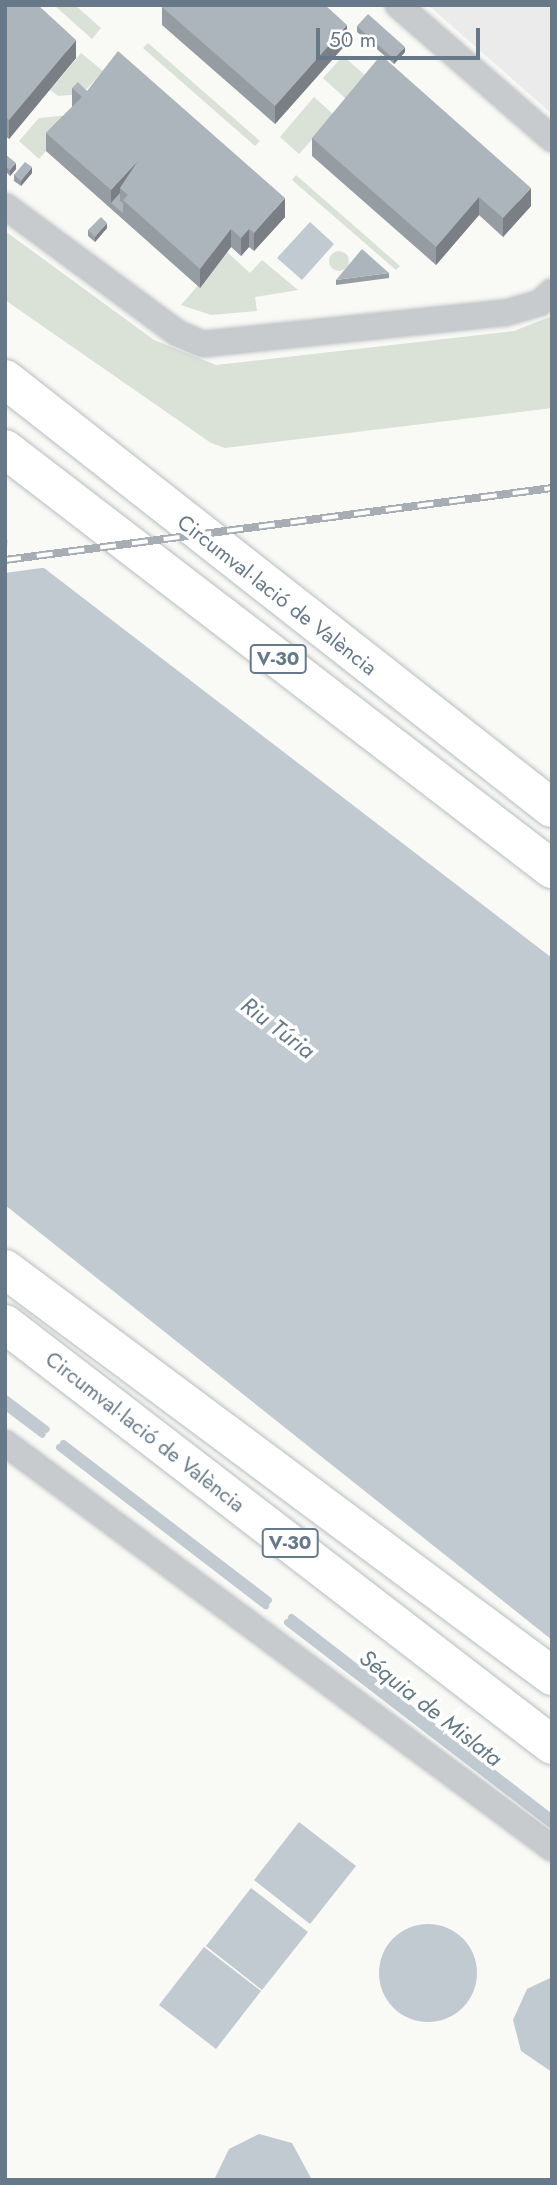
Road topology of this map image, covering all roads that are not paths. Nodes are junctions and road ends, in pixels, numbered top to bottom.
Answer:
1 (398, 5) edge
2 (552, 139) edge
3 (5, 206) edge
4 (552, 292) edge
5 (5, 379) edge
6 (5, 449) edge
7 (552, 808) edge
8 (552, 869) edge
9 (5, 1269) edge
10 (5, 1324) edge
11 (100, 1343) junction
12 (5, 1443) edge
13 (552, 1676) edge
14 (552, 1729) edge
15 (552, 1745) edge
16 (552, 1848) edge

1 - 2 street
3 - 4 street
5 - 7 highway, Circumval·lació de València / V-30
6 - 8 highway, V-30
9 - 11 highway, Circumval·lació de València / V-30
10 - 15 highway, Circumval·lació de València / V-30
11 - 13 highway, Circumval·lació de València / V-30
11 - 14 highway
12 - 16 street

